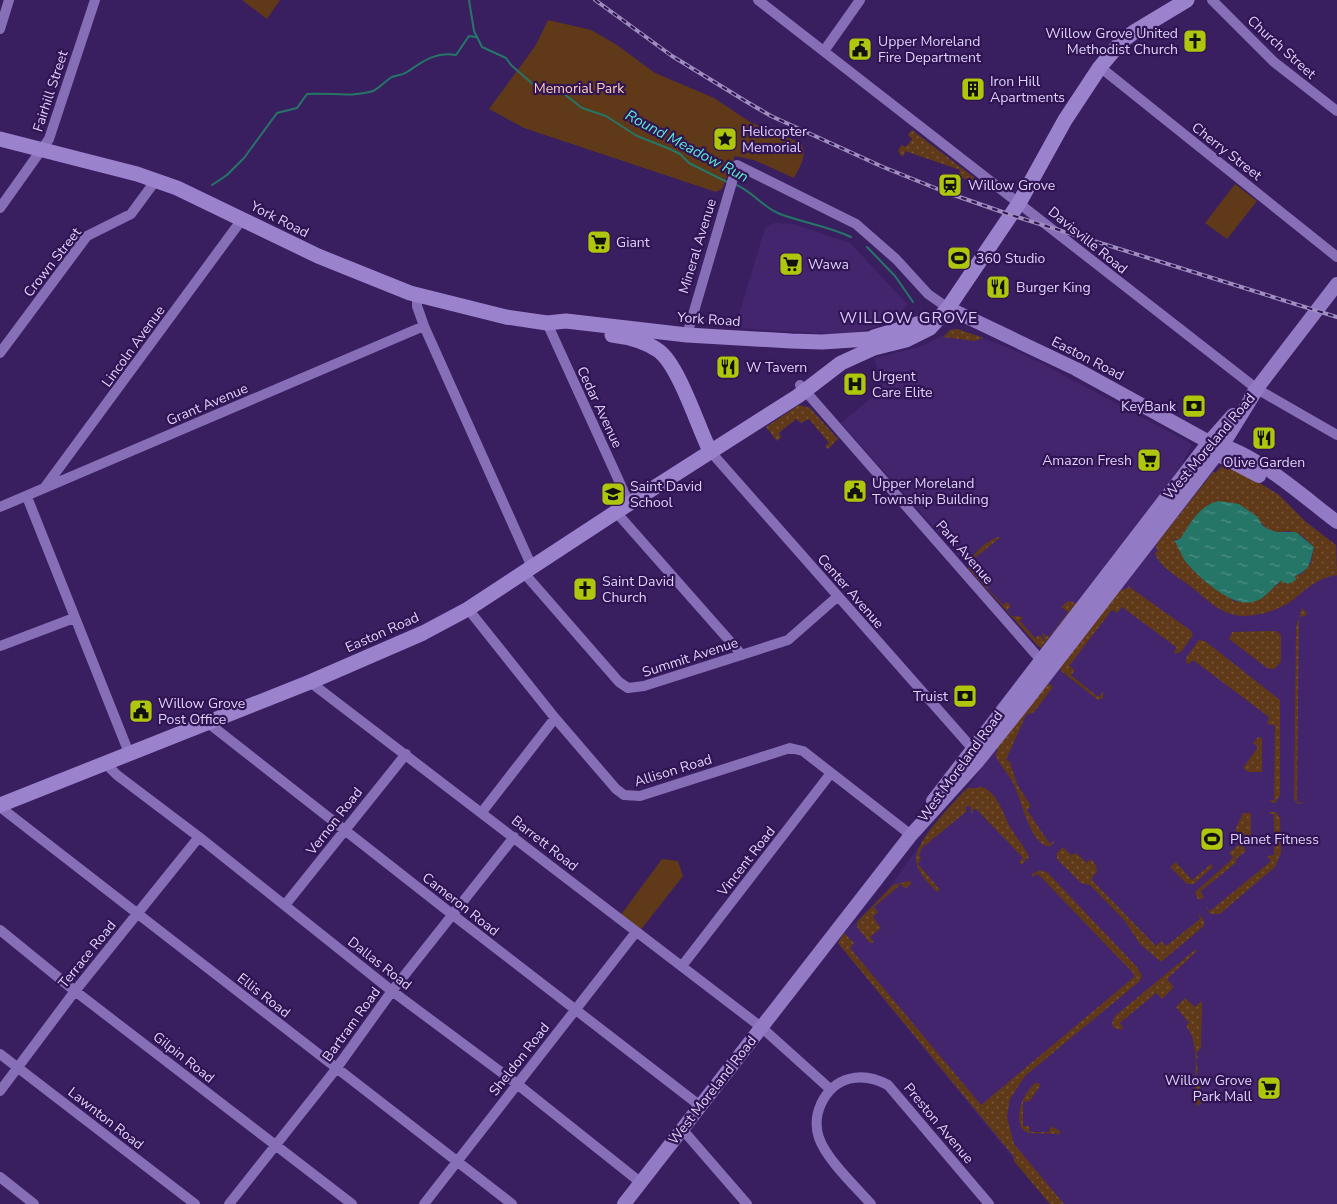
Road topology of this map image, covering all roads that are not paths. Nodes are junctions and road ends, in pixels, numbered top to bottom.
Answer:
1 (9, 0) edge
2 (94, 0) edge
3 (860, 0) edge
4 (1187, 0) edge
5 (1212, 0) edge
6 (760, 1) edge
7 (0, 29) edge
8 (824, 51) junction
9 (1100, 67) junction
10 (1337, 111) edge
11 (0, 140) edge
12 (42, 150) junction
13 (156, 180) junction
14 (1020, 203) junction
15 (0, 208) edge
16 (243, 218) junction
17 (1337, 257) edge
18 (1337, 284) edge
19 (416, 295) junction
20 (948, 308) junction
21 (547, 323) junction
22 (424, 326) junction
23 (687, 335) junction
24 (868, 339) junction
25 (0, 353) edge
26 (802, 388) junction
27 (1257, 389) junction
28 (1337, 435) edge
29 (1216, 447) junction
30 (710, 451) junction
31 (44, 489) junction
32 (27, 497) junction
33 (629, 503) junction
34 (0, 507) edge
35 (616, 512) junction
36 (1337, 522) edge
37 (1337, 533) edge
38 (528, 570) junction
39 (837, 597) junction
40 (468, 610) junction
41 (74, 618) junction
42 (0, 646) edge
43 (742, 655) junction
44 (1045, 665) junction
45 (310, 682) junction
46 (555, 718) junction
47 (207, 722) junction
48 (972, 748) junction
49 (129, 753) junction
50 (406, 754) junction
51 (105, 763) junction
52 (831, 773) junction
53 (0, 806) edge
54 (482, 812) junction
55 (344, 830) junction
56 (911, 835) junction
57 (199, 837) junction
58 (514, 837) junction
59 (285, 905) junction
60 (138, 913) junction
61 (453, 915) junction
62 (0, 930) edge
63 (636, 932) junction
64 (682, 966) junction
65 (75, 991) junction
66 (392, 991) junction
67 (576, 1008) junction
68 (761, 1028) junction
69 (0, 1054) edge
70 (18, 1067) junction
71 (336, 1069) junction
72 (517, 1084) junction
73 (830, 1089) junction
74 (0, 1091) edge
75 (700, 1105) junction
76 (682, 1129) junction
77 (275, 1145) junction
78 (458, 1162) junction
79 (0, 1177) edge
80 (640, 1182) junction
81 (627, 1203) edge
82 (34, 1204) edge
83 (195, 1204) edge
84 (229, 1204) edge
85 (352, 1204) edge
86 (424, 1204) edge
87 (512, 1204) edge
88 (747, 1204) edge
89 (871, 1204) edge
90 (989, 1204) edge

1 - 7 street
2 - 12 street, Fairhill Street
3 - 8 street
4 - 9 highway
5 - 10 street, Church Street
6 - 8 street, Davisville Road
8 - 14 street, Davisville Road
9 - 14 highway
9 - 17 street, Cherry Street
11 - 12 highway, York Road
12 - 13 highway, York Road
12 - 15 street, Fairhill Street
13 - 16 highway, York Road
13 - 25 street, Crown Street
14 - 20 highway
14 - 27 street, Davisville Road
16 - 19 highway, York Road
16 - 31 street, Lincoln Avenue
18 - 27 main road, West Moreland Road
19 - 21 highway, York Road
19 - 22 street, Summit Avenue
20 - 23 street, Mineral Avenue
20 - 24 highway, Easton Road
20 - 26 highway, Easton Road
20 - 29 main road, Easton Road
21 - 23 highway, York Road
21 - 30 highway, York Road
21 - 33 street, Cedar Avenue
22 - 31 street, Grant Avenue
22 - 38 street, Summit Avenue
23 - 24 highway, York Road
24 - 26 highway, Easton Road
26 - 30 highway, Easton Road
26 - 44 street, Park Avenue
27 - 28 street, Davisville Road
27 - 29 main road, West Moreland Road
29 - 36 main road, Easton Road
29 - 37 main road, Easton Road
29 - 44 main road, West Moreland Road
30 - 33 highway, Easton Road
30 - 39 street, Center Avenue
31 - 32 street, Grant Avenue
32 - 34 street, Grant Avenue
32 - 41 street
33 - 35 highway, Easton Road
35 - 38 highway, Easton Road
35 - 43 street
38 - 40 highway, Easton Road
38 - 43 street, Summit Avenue
39 - 43 street, Summit Avenue
39 - 48 street, Center Avenue
40 - 45 highway, Easton Road
40 - 46 street, Allison Road
41 - 42 street
41 - 49 street
44 - 48 main road, West Moreland Road
44 - 56 main road, West Moreland Road
45 - 47 highway, Easton Road
45 - 50 street, Barrett Road
46 - 52 street, Allison Road
46 - 54 street
47 - 49 highway, Easton Road
47 - 55 street, Cameron Road
48 - 56 main road, West Moreland Road
49 - 51 highway, Easton Road
50 - 54 street, Barrett Road
50 - 55 street, Vernon Road
51 - 53 highway, Easton Road
51 - 57 street, Dallas Road
52 - 56 street, Allison Road
52 - 64 street, Vincent Road
53 - 60 street, Ellis Road
54 - 58 street, Barrett Road
55 - 59 street, Vernon Road
55 - 61 street, Cameron Road
56 - 68 main road, West Moreland Road
57 - 59 street, Dallas Road
57 - 60 street, Terrace Road
58 - 61 street, Bartram Road
58 - 63 street, Barrett Road
59 - 66 street, Dallas Road
60 - 65 street, Terrace Road
60 - 71 street, Ellis Road
61 - 66 street, Bartram Road
61 - 67 street, Cameron Road
62 - 65 street, Gilpin Road
63 - 64 street, Barrett Road
63 - 67 street, Sheldon Road
64 - 68 street, Barrett Road
65 - 70 street, Terrace Road
65 - 77 street, Gilpin Road
66 - 71 street, Bartram Road
66 - 72 street, Dallas Road
67 - 72 street, Sheldon Road
67 - 75 street, Cameron Road
68 - 73 street, Barrett Road
68 - 75 main road, West Moreland Road
69 - 70 street, Lawnton Road
70 - 74 street, Terrace Road
70 - 83 street, Lawnton Road
71 - 77 street, Bartram Road
71 - 78 street, Ellis Road
72 - 78 street, Sheldon Road
72 - 80 street, Dallas Road
73 - 89 street
73 - 90 street, Preston Avenue
75 - 76 main road, West Moreland Road
76 - 80 main road, West Moreland Road
76 - 88 street
77 - 84 street, Bartram Road
77 - 85 street, Gilpin Road
78 - 86 street, Sheldon Road
78 - 87 street, Ellis Road
79 - 82 street
80 - 81 main road, West Moreland Road

